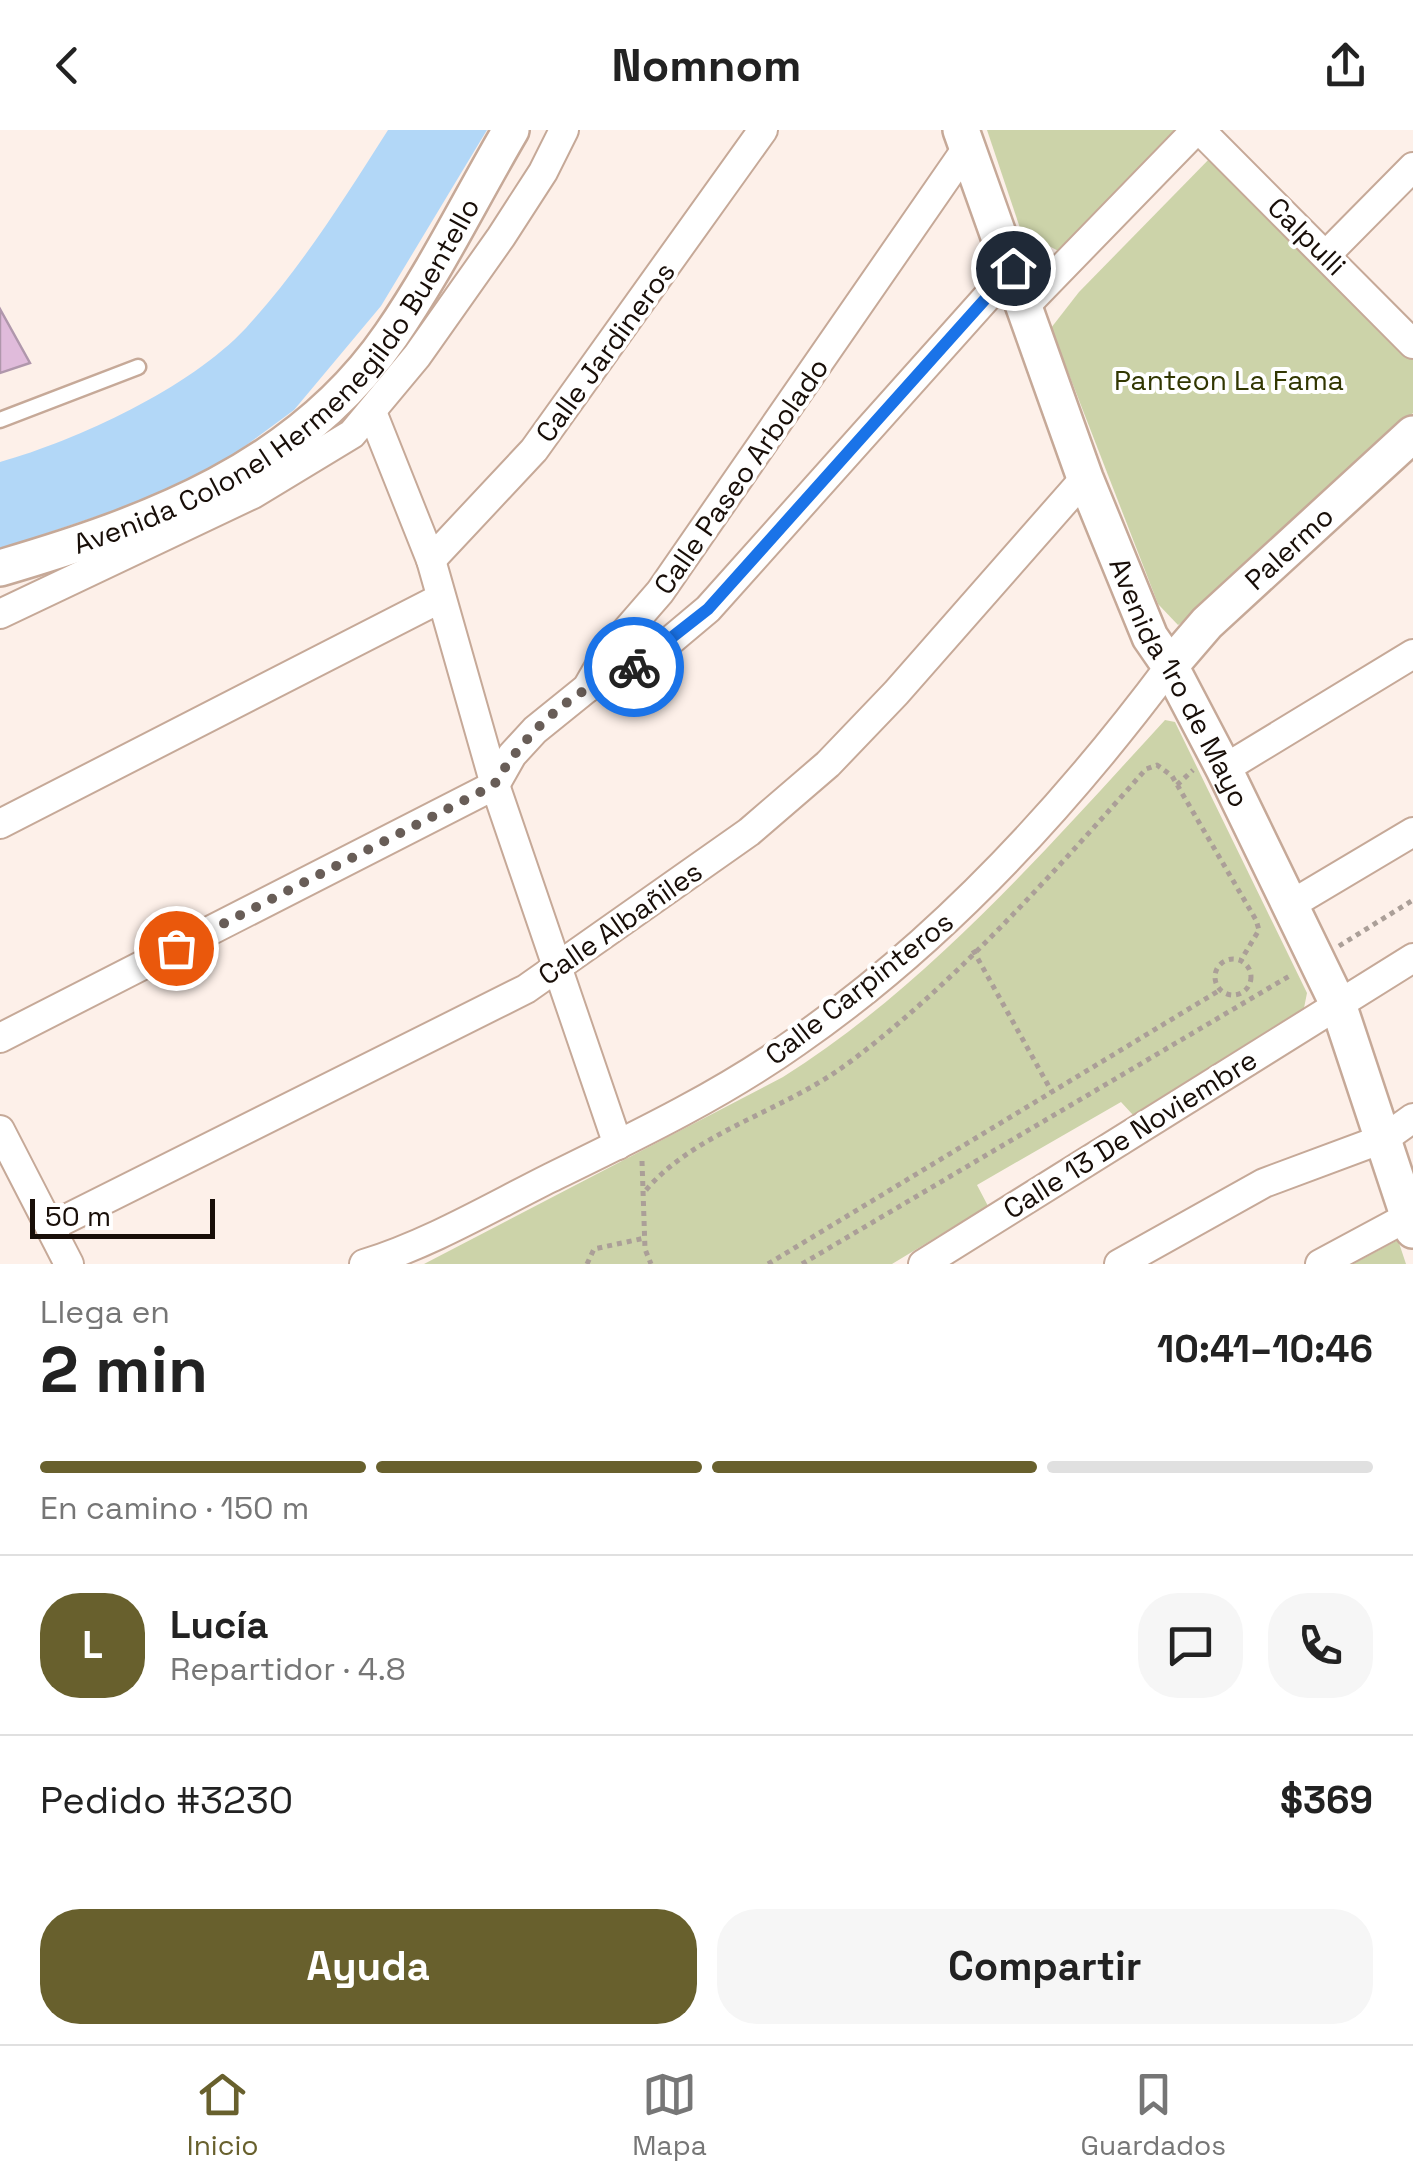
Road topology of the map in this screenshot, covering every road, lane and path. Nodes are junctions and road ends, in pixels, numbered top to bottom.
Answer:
1 (511, 130) edge
2 (564, 130) edge
3 (764, 130) edge
4 (1198, 130) edge
5 (964, 139) edge
6 (1413, 167) edge
7 (1326, 255) junction
8 (1013, 268) junction
9 (1026, 306) junction
10 (1413, 344) edge
11 (138, 367) dead end
12 (372, 412) junction
13 (0, 420) edge
14 (1413, 434) edge
15 (1086, 478) junction
16 (431, 560) junction
17 (0, 568) edge
18 (440, 598) junction
19 (0, 614) edge
20 (1413, 654) edge
21 (1170, 666) junction
22 (587, 688) junction
23 (1224, 769) junction
24 (494, 785) junction
25 (0, 824) edge
26 (1413, 832) edge
27 (1413, 900) edge
28 (1292, 904) junction
29 (974, 950) junction
30 (1413, 958) edge
31 (1241, 960) junction
32 (1317, 960) junction
33 (559, 966) junction
34 (1220, 990) junction
35 (1338, 1004) junction
36 (0, 1038) edge
37 (1053, 1093) junction
38 (1399, 1128) edge
39 (0, 1130) edge
40 (629, 1139) junction
41 (646, 1190) junction
42 (1411, 1220) edge
43 (50, 1227) junction
44 (645, 1238) junction
45 (70, 1264) edge
46 (364, 1264) edge
47 (587, 1264) edge
48 (651, 1264) edge
49 (768, 1264) edge
50 (802, 1264) edge
51 (923, 1264) edge
52 (1119, 1264) edge
53 (1320, 1264) edge

1 - 17 street, Avenida Colonel Hermenegildo Buentello
2 - 12 street
3 - 16 street, Calle Jardineros
4 - 7 street, Calpulli
4 - 9 street
5 - 8 street, Avenida 1ro de Mayo
5 - 22 street, Calle Paseo Arbolado
6 - 7 street
7 - 10 street, Calpulli
8 - 9 street, Avenida 1ro de Mayo
8 - 22 street
9 - 15 street, Avenida 1ro de Mayo
11 - 13 lane
12 - 16 street
12 - 19 street
14 - 21 street, Palermo
15 - 21 street, Avenida 1ro de Mayo
15 - 33 street, Calle Albañiles
16 - 18 street
18 - 24 street
18 - 25 street
20 - 23 street
21 - 23 street, Avenida 1ro de Mayo
21 - 40 street, Calle Carpinteros
22 - 24 street, Calle Paseo Arbolado
23 - 28 street, Avenida 1ro de Mayo
24 - 33 street
24 - 36 street
26 - 28 street
27 - 32 path
28 - 32 street, Avenida 1ro de Mayo
29 - 31 path
29 - 37 path
29 - 41 path
30 - 35 street, Calle 13 De Noviembre
31 - 34 path
31 - 34 path
32 - 35 street, Avenida 1ro de Mayo
32 - 50 path
33 - 40 street
33 - 43 street, Calle Albañiles
34 - 37 path
35 - 38 street, Avenida 1ro de Mayo
35 - 51 street, Calle 13 De Noviembre
37 - 49 path
38 - 42 street, Avenida 1ro de Mayo
38 - 52 street
39 - 43 street
40 - 41 path
40 - 46 street, Calle Carpinteros
41 - 44 path
42 - 53 street
43 - 45 street
44 - 47 path
44 - 48 path

